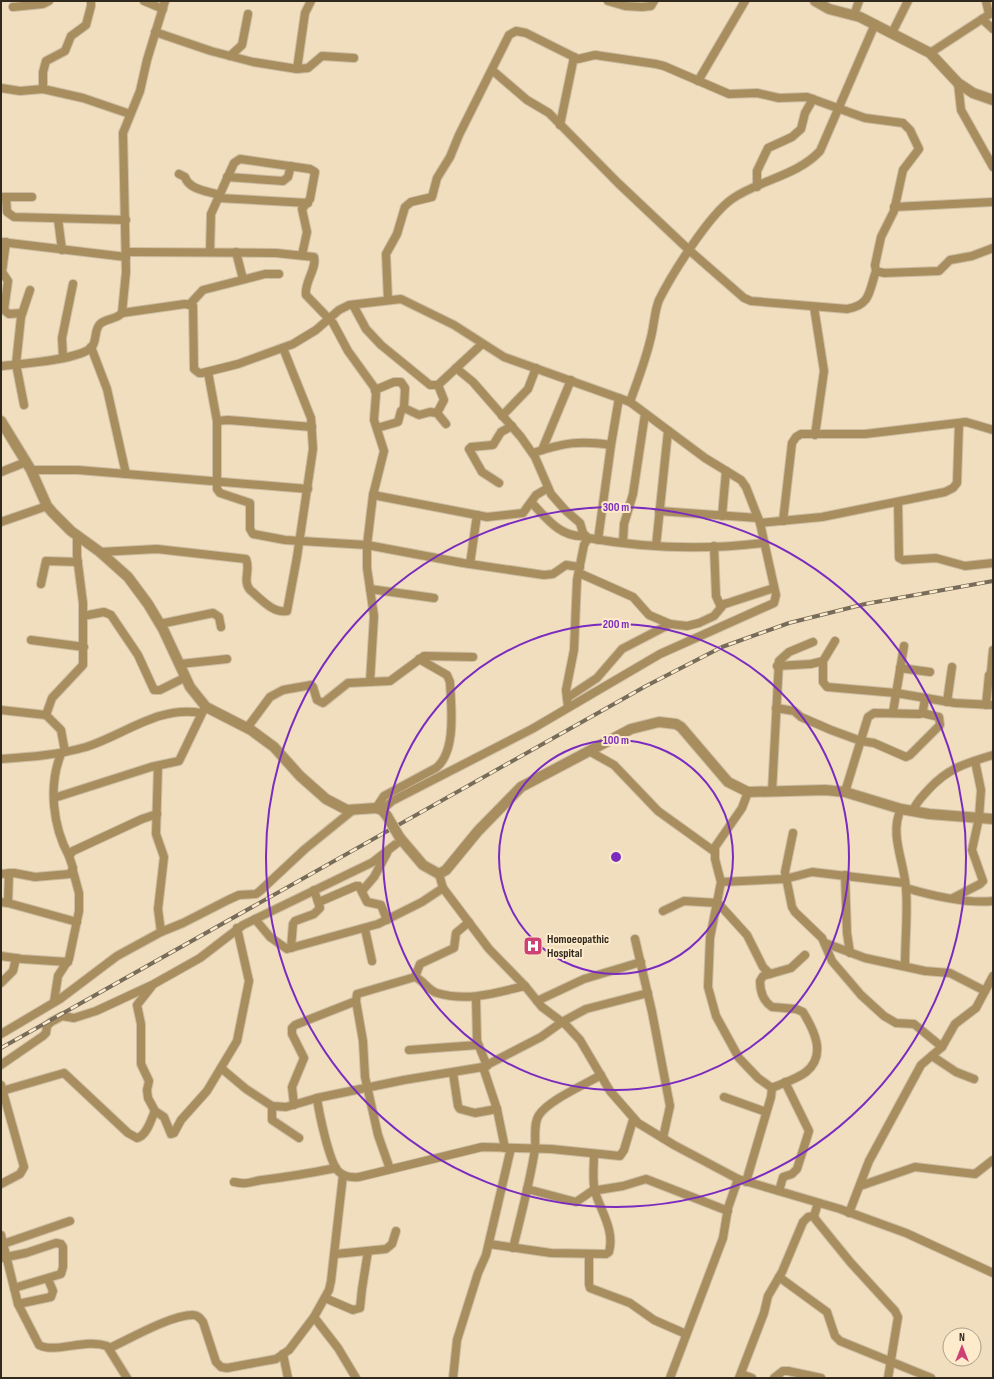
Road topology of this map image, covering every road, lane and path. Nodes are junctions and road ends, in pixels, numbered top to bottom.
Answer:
1 (49, 1) edge
2 (91, 1) edge
3 (144, 1) edge
4 (311, 1) edge
5 (608, 1) edge
6 (654, 1) edge
7 (745, 1) edge
8 (815, 1) edge
9 (859, 1) edge
10 (908, 1) edge
11 (986, 1) edge
12 (164, 5) edge
13 (13, 7) dead end
14 (991, 13) edge
15 (248, 14) dead end
16 (854, 15) junction
17 (982, 19) junction
18 (875, 24) junction
19 (993, 29) edge
20 (155, 32) junction
21 (892, 33) junction
22 (930, 53) junction
23 (230, 56) junction
24 (354, 58) dead end
25 (574, 58) junction
26 (297, 69) junction
27 (492, 70) junction
28 (698, 81) junction
29 (958, 83) junction
30 (1, 88) edge
31 (43, 89) junction
32 (813, 99) junction
33 (993, 100) edge
34 (839, 108) junction
35 (130, 114) junction
36 (560, 125) junction
37 (291, 166) junction
38 (993, 167) edge
39 (179, 174) dead end
40 (227, 177) junction
41 (757, 187) junction
42 (219, 196) junction
43 (3, 197) edge
44 (32, 197) dead end
45 (993, 202) edge
46 (308, 203) junction
47 (894, 207) junction
48 (58, 219) junction
49 (126, 220) junction
50 (3, 242) edge
51 (993, 248) edge
52 (62, 250) junction
53 (690, 250) junction
54 (210, 252) junction
55 (236, 252) junction
56 (126, 255) junction
57 (302, 255) junction
58 (876, 271) junction
59 (279, 274) dead end
60 (243, 279) junction
61 (73, 284) dead end
62 (30, 290) dead end
63 (388, 300) junction
64 (190, 304) junction
65 (353, 305) junction
66 (814, 307) junction
67 (22, 313) junction
68 (122, 313) junction
69 (329, 319) junction
70 (482, 344) junction
71 (91, 347) junction
72 (283, 348) junction
73 (64, 358) junction
74 (16, 364) junction
75 (1, 366) edge
76 (456, 368) junction
77 (536, 368) junction
78 (208, 372) junction
79 (571, 380) junction
80 (438, 385) junction
81 (375, 390) junction
82 (619, 398) junction
83 (630, 402) junction
84 (24, 405) dead end
85 (404, 408) junction
86 (437, 413) junction
87 (646, 414) junction
88 (502, 416) junction
89 (217, 422) junction
90 (959, 423) junction
91 (2, 424) edge
92 (446, 424) dead end
93 (512, 426) junction
94 (312, 427) junction
95 (377, 428) junction
96 (993, 430) edge
97 (668, 431) junction
98 (815, 435) junction
99 (611, 446) junction
100 (542, 450) junction
101 (533, 453) junction
102 (29, 466) junction
103 (726, 471) junction
104 (1, 472) edge
105 (126, 474) junction
106 (217, 480) junction
107 (499, 483) dead end
108 (548, 488) junction
109 (308, 489) junction
110 (374, 495) junction
111 (898, 502) junction
112 (532, 503) junction
113 (47, 506) junction
114 (659, 511) junction
115 (477, 514) junction
116 (722, 516) junction
117 (759, 521) junction
118 (783, 521) junction
119 (1, 522) edge
120 (77, 535) junction
121 (586, 537) junction
122 (300, 539) junction
123 (598, 540) junction
124 (623, 542) junction
125 (764, 543) junction
126 (367, 545) junction
127 (656, 546) junction
128 (714, 546) junction
129 (100, 552) junction
130 (78, 562) junction
131 (993, 563) edge
132 (470, 564) junction
133 (579, 570) junction
134 (41, 584) dead end
135 (774, 588) junction
136 (370, 589) junction
137 (434, 598) dead end
138 (721, 607) junction
139 (83, 616) junction
140 (160, 624) junction
141 (670, 624) junction
142 (221, 627) dead end
143 (31, 640) dead end
144 (835, 640) dead end
145 (814, 642) dead end
146 (904, 646) dead end
147 (84, 647) junction
148 (993, 650) edge
149 (473, 657) dead end
150 (227, 659) dead end
151 (419, 659) junction
152 (823, 661) junction
153 (180, 664) junction
154 (777, 666) junction
155 (952, 667) dead end
156 (900, 668) junction
157 (992, 671) edge
158 (930, 672) dead end
159 (186, 677) junction
160 (370, 682) junction
161 (896, 693) junction
162 (567, 698) junction
163 (925, 698) junction
164 (947, 702) junction
165 (989, 705) edge
166 (568, 707) junction
167 (776, 708) junction
168 (1, 710) edge
169 (203, 710) junction
170 (893, 712) junction
171 (922, 713) junction
172 (46, 715) junction
173 (247, 728) junction
174 (861, 741) junction
175 (589, 751) junction
176 (63, 753) junction
177 (993, 755) edge
178 (1, 759) edge
179 (975, 761) junction
180 (158, 766) junction
181 (748, 792) junction
182 (772, 792) junction
183 (845, 792) junction
184 (54, 798) junction
185 (902, 809) junction
186 (353, 810) junction
187 (913, 810) junction
188 (382, 811) junction
189 (157, 814) junction
190 (979, 818) junction
191 (993, 819) edge
192 (793, 833) dead end
193 (401, 839) junction
194 (387, 852) junction
195 (715, 852) junction
196 (69, 856) junction
197 (72, 871) junction
198 (5, 873) edge
199 (439, 874) junction
200 (846, 875) junction
201 (785, 879) junction
202 (721, 882) junction
203 (906, 885) junction
204 (443, 888) junction
205 (314, 890) junction
206 (362, 891) junction
207 (953, 898) junction
208 (993, 901) edge
209 (319, 902) junction
210 (4, 903) edge
211 (718, 903) junction
212 (663, 911) dead end
213 (255, 919) junction
214 (387, 920) junction
215 (77, 922) junction
216 (470, 922) junction
217 (237, 928) junction
218 (365, 928) junction
219 (161, 932) junction
220 (635, 940) dead end
221 (825, 943) junction
222 (291, 948) junction
223 (850, 954) junction
224 (805, 955) dead end
225 (1, 956) edge
226 (16, 958) junction
227 (372, 961) dead end
228 (68, 962) junction
229 (641, 962) junction
230 (905, 966) junction
231 (770, 974) junction
232 (993, 976) edge
233 (415, 977) junction
234 (1, 983) edge
235 (152, 985) junction
236 (526, 986) junction
237 (985, 991) junction
238 (648, 993) junction
239 (476, 997) junction
240 (356, 1001) junction
241 (537, 1001) junction
242 (54, 1002) junction
243 (562, 1022) junction
244 (1, 1034) edge
245 (478, 1045) junction
246 (942, 1047) junction
247 (409, 1050) dead end
248 (932, 1056) junction
249 (1, 1065) edge
250 (485, 1066) junction
251 (221, 1068) junction
252 (453, 1073) junction
253 (600, 1075) junction
254 (974, 1079) dead end
255 (785, 1082) junction
256 (2, 1088) edge
257 (772, 1088) junction
258 (367, 1089) junction
259 (724, 1097) dead end
260 (317, 1098) junction
261 (294, 1105) junction
262 (272, 1106) junction
263 (497, 1109) junction
264 (155, 1111) junction
265 (766, 1112) junction
266 (4, 1113) edge
267 (633, 1120) junction
268 (299, 1138) dead end
269 (663, 1138) junction
270 (508, 1148) junction
271 (535, 1149) junction
272 (594, 1154) junction
273 (993, 1160) edge
274 (336, 1168) junction
275 (390, 1169) junction
276 (343, 1175) junction
277 (742, 1180) junction
278 (234, 1182) dead end
279 (1, 1184) edge
280 (860, 1186) junction
281 (527, 1189) junction
282 (595, 1190) junction
283 (778, 1191) junction
284 (818, 1203) junction
285 (728, 1211) junction
286 (849, 1213) junction
287 (814, 1216) junction
288 (70, 1221) dead end
289 (396, 1231) dead end
290 (1, 1235) edge
291 (3, 1244) junction
292 (489, 1244) junction
293 (514, 1248) junction
294 (368, 1251) junction
295 (336, 1254) junction
296 (589, 1254) junction
297 (4, 1257) edge
298 (993, 1273) edge
299 (778, 1277) junction
300 (48, 1278) junction
301 (14, 1288) junction
302 (325, 1298) junction
303 (18, 1304) junction
304 (314, 1317) junction
305 (686, 1334) junction
306 (110, 1348) junction
307 (283, 1354) junction
308 (892, 1361) junction
309 (454, 1374) edge
310 (740, 1376) edge
311 (127, 1378) edge
312 (288, 1378) edge
313 (356, 1378) edge
314 (461, 1378) edge
315 (670, 1378) edge
316 (752, 1378) edge
317 (774, 1378) edge
318 (821, 1378) edge
319 (888, 1378) edge
320 (932, 1378) edge

1 - 13 street
2 - 31 street
3 - 12 street
4 - 26 street
5 - 6 street
7 - 28 street
8 - 16 street
9 - 16 street
10 - 21 street
11 - 14 street
12 - 20 street
14 - 17 street
15 - 23 street
16 - 18 street
17 - 19 street
17 - 22 street
18 - 21 street
18 - 34 street
20 - 23 street
20 - 35 street
21 - 22 street
22 - 29 street
23 - 26 street
24 - 26 street
25 - 27 street
25 - 28 street
25 - 36 street
27 - 36 street
27 - 63 street
28 - 32 street
29 - 33 street
29 - 38 street
30 - 31 street
31 - 35 street
32 - 34 street
32 - 41 street
34 - 41 street
34 - 47 street
35 - 49 street
36 - 53 street
37 - 40 street
37 - 40 street
37 - 46 street
39 - 42 street
40 - 42 street
41 - 53 street
42 - 46 street
42 - 54 street
43 - 44 street
43 - 48 street
45 - 47 street
46 - 57 street
47 - 58 street
48 - 49 street
48 - 52 street
49 - 56 street
50 - 52 street
50 - 67 street
51 - 58 street
52 - 56 street
53 - 66 street
53 - 83 street
54 - 55 street
54 - 56 street
55 - 57 street
55 - 60 street
56 - 68 street
57 - 69 street
58 - 66 street
59 - 60 street
60 - 64 street
61 - 73 street
62 - 67 street
63 - 65 street
63 - 70 street
64 - 68 street
64 - 78 street
65 - 69 street
65 - 80 street
66 - 98 street
67 - 74 street
68 - 71 street
69 - 72 street
69 - 81 street
70 - 76 street
70 - 77 street
71 - 73 street
71 - 105 street
72 - 78 street
72 - 94 street
73 - 74 street
74 - 75 street
74 - 84 street
76 - 80 street
76 - 88 street
77 - 79 street
77 - 88 street
78 - 89 street
79 - 82 street
79 - 100 street
80 - 86 street
81 - 85 street
81 - 95 street
82 - 83 street
82 - 99 street
83 - 87 street
85 - 86 street
85 - 95 street
86 - 92 street
87 - 97 street
87 - 124 street
88 - 93 street
89 - 94 street
89 - 106 street
90 - 96 street
90 - 98 street
90 - 111 street
91 - 102 street
93 - 101 street
93 - 107 street
94 - 109 street
95 - 110 street
97 - 103 street
97 - 114 street
98 - 118 street
99 - 100 street
99 - 123 street
100 - 101 street
101 - 108 street
102 - 104 street
102 - 105 street
102 - 113 street
103 - 116 street
103 - 117 street
105 - 106 street
106 - 109 street
106 - 122 street
108 - 112 street
108 - 121 street
109 - 122 street
110 - 115 street
110 - 126 street
111 - 118 street
111 - 131 street
112 - 115 street
112 - 121 street
113 - 119 street
113 - 120 street
114 - 116 street
114 - 127 street
115 - 132 street
116 - 117 street
117 - 118 street
117 - 125 street
120 - 129 street
120 - 130 street
121 - 123 street
121 - 133 street
122 - 126 street
122 - 129 street
123 - 124 street
124 - 127 street
125 - 128 street
125 - 135 street
126 - 132 street
126 - 136 street
127 - 128 street
128 - 138 street
129 - 140 street
130 - 134 street
130 - 139 street
132 - 133 street
133 - 141 street
133 - 162 street
135 - 138 street
135 - 166 street
136 - 137 street
136 - 160 street
138 - 141 street
139 - 147 street
139 - 159 street
140 - 142 street
140 - 153 street
141 - 162 street
143 - 147 street
144 - 152 street
145 - 154 street
146 - 156 street
147 - 172 street
148 - 157 street
149 - 151 street
150 - 153 street
151 - 160 street
151 - 188 street
152 - 154 street
152 - 161 street
153 - 159 street
154 - 167 street
155 - 164 street
156 - 158 street
156 - 161 street
157 - 165 street
159 - 169 street
160 - 173 street
161 - 163 street
161 - 170 street
162 - 166 street
163 - 164 street
163 - 171 street
164 - 165 street
166 - 188 street
167 - 174 street
167 - 182 street
168 - 172 street
169 - 173 street
169 - 176 street
169 - 180 street
170 - 171 street
170 - 174 street
171 - 174 street
172 - 176 street
173 - 186 street
174 - 183 street
175 - 181 street
175 - 195 street
175 - 199 street
176 - 178 street
176 - 184 street
177 - 179 street
179 - 187 street
179 - 190 street
180 - 184 street
180 - 189 street
181 - 182 street
181 - 195 street
182 - 183 street
183 - 185 street
184 - 196 street
185 - 187 street
185 - 203 street
186 - 188 street
186 - 219 street
187 - 190 street
188 - 193 street, bridge
189 - 196 street
189 - 219 street
190 - 191 street
190 - 207 street
192 - 201 street
193 - 194 street
193 - 199 street
194 - 205 street
194 - 206 street
195 - 202 street
196 - 197 street
197 - 198 street
197 - 215 street
198 - 210 street
199 - 204 street
200 - 201 street
200 - 203 street
200 - 223 street
201 - 202 street
201 - 221 street
202 - 211 street
203 - 207 street
203 - 230 street
204 - 214 street
204 - 216 street
205 - 209 street
205 - 213 street
206 - 209 street
206 - 214 street
207 - 208 street
209 - 222 street
210 - 215 street
211 - 212 street
211 - 231 street
211 - 257 street
213 - 217 street
213 - 222 street
214 - 218 street
215 - 228 street
216 - 233 street
216 - 236 street
217 - 235 street
217 - 251 street
218 - 222 street
218 - 227 street
219 - 242 street
220 - 229 street
221 - 223 street
221 - 246 street
223 - 230 street
224 - 231 street
225 - 226 street
226 - 228 street
226 - 234 street
228 - 242 street
229 - 238 street
229 - 241 street
230 - 237 street
231 - 255 street
232 - 237 street
233 - 239 street
233 - 240 street
235 - 249 street
235 - 264 street
236 - 239 street
236 - 241 street
237 - 246 street
238 - 243 street
238 - 269 street
239 - 245 street
240 - 258 street
240 - 261 street
241 - 243 street
242 - 244 street
243 - 250 street
243 - 253 street
245 - 247 street
245 - 250 street
246 - 248 street
248 - 254 street
248 - 280 street
250 - 252 street
250 - 263 street
251 - 262 street
251 - 264 street
252 - 258 street
252 - 263 street
253 - 267 street
253 - 271 street
255 - 257 street
255 - 283 street
256 - 264 street
256 - 266 street
257 - 265 street
258 - 260 street
258 - 275 street
259 - 265 street
260 - 261 street
260 - 274 street
261 - 262 street
262 - 268 street
263 - 270 street
265 - 277 street
266 - 279 street
267 - 269 street
267 - 272 street
269 - 277 street
270 - 271 street
270 - 275 street
270 - 292 street
271 - 272 street
271 - 281 street
272 - 282 street
273 - 280 street
274 - 276 street
274 - 278 street
275 - 276 street
276 - 295 street
277 - 283 street
277 - 285 street
280 - 286 street
281 - 282 street
281 - 293 street
282 - 285 street
282 - 296 street
283 - 284 street
284 - 286 street
284 - 287 street
285 - 305 street
286 - 298 street
287 - 299 street
287 - 308 street
288 - 291 street
289 - 294 street
290 - 291 street
291 - 297 street
292 - 293 street
292 - 309 street
293 - 296 street
294 - 295 street
294 - 302 street
295 - 302 street
296 - 305 street
297 - 300 street
297 - 301 street
299 - 308 street
299 - 310 street
300 - 301 street
300 - 303 street
301 - 303 street
302 - 304 street
303 - 306 street
304 - 307 street
304 - 313 street
305 - 315 street
306 - 307 street
306 - 311 street
307 - 312 street
308 - 319 street
308 - 320 street
309 - 314 street
310 - 316 street
317 - 318 street

